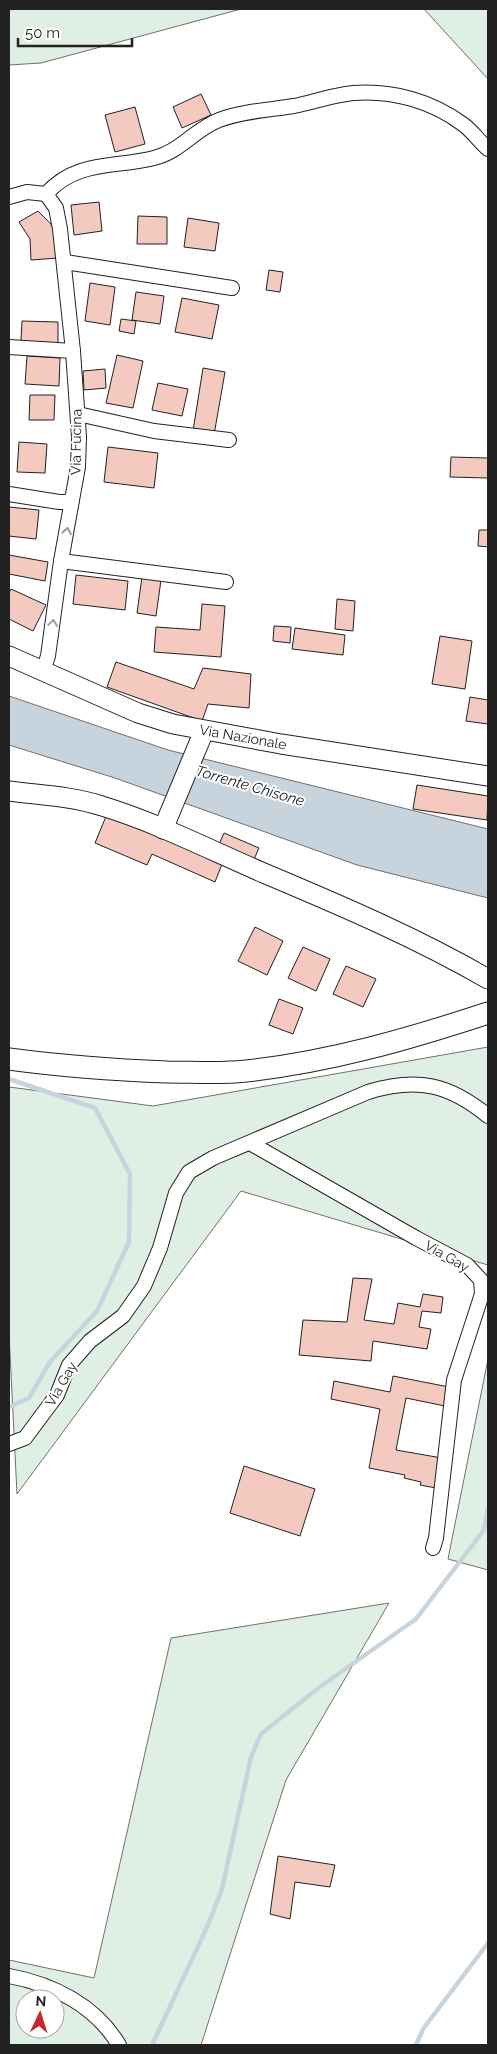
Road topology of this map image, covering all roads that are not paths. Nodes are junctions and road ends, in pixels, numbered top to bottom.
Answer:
1 (488, 149) edge
2 (46, 194) junction
3 (9, 196) edge
4 (65, 262) junction
5 (232, 288) dead end
6 (9, 347) edge
7 (74, 351) junction
8 (78, 414) junction
9 (229, 440) dead end
10 (9, 494) edge
11 (72, 500) junction
12 (61, 561) junction
13 (226, 582) dead end
14 (9, 656) edge
15 (43, 671) junction
16 (204, 731) junction
17 (488, 776) edge
18 (9, 791) edge
19 (163, 830) junction
20 (488, 979) edge
21 (488, 1013) edge
22 (9, 1059) edge
23 (488, 1116) edge
24 (250, 1143) junction
25 (9, 1444) edge
26 (433, 1548) dead end
27 (9, 1976) edge
28 (119, 2045) edge

1 - 2 street
2 - 3 street
2 - 4 street, Via Fucina
4 - 5 street
4 - 7 street, Via Fucina
6 - 7 street
7 - 8 street, Via Fucina
8 - 9 street
8 - 11 street, Via Fucina
10 - 11 street
12 -> 11 street, Via Fucina
12 - 13 street
15 -> 12 street, Via Fucina
14 - 15 street, Via Nazionale
15 - 16 street, Via Nazionale
16 - 17 street, Via Nazionale
16 - 19 street
18 - 19 street
19 - 20 street
21 - 22 main road
23 - 24 street, Via Gay
24 - 25 street, Via Gay
24 - 26 street, Via Gay
27 - 28 street

